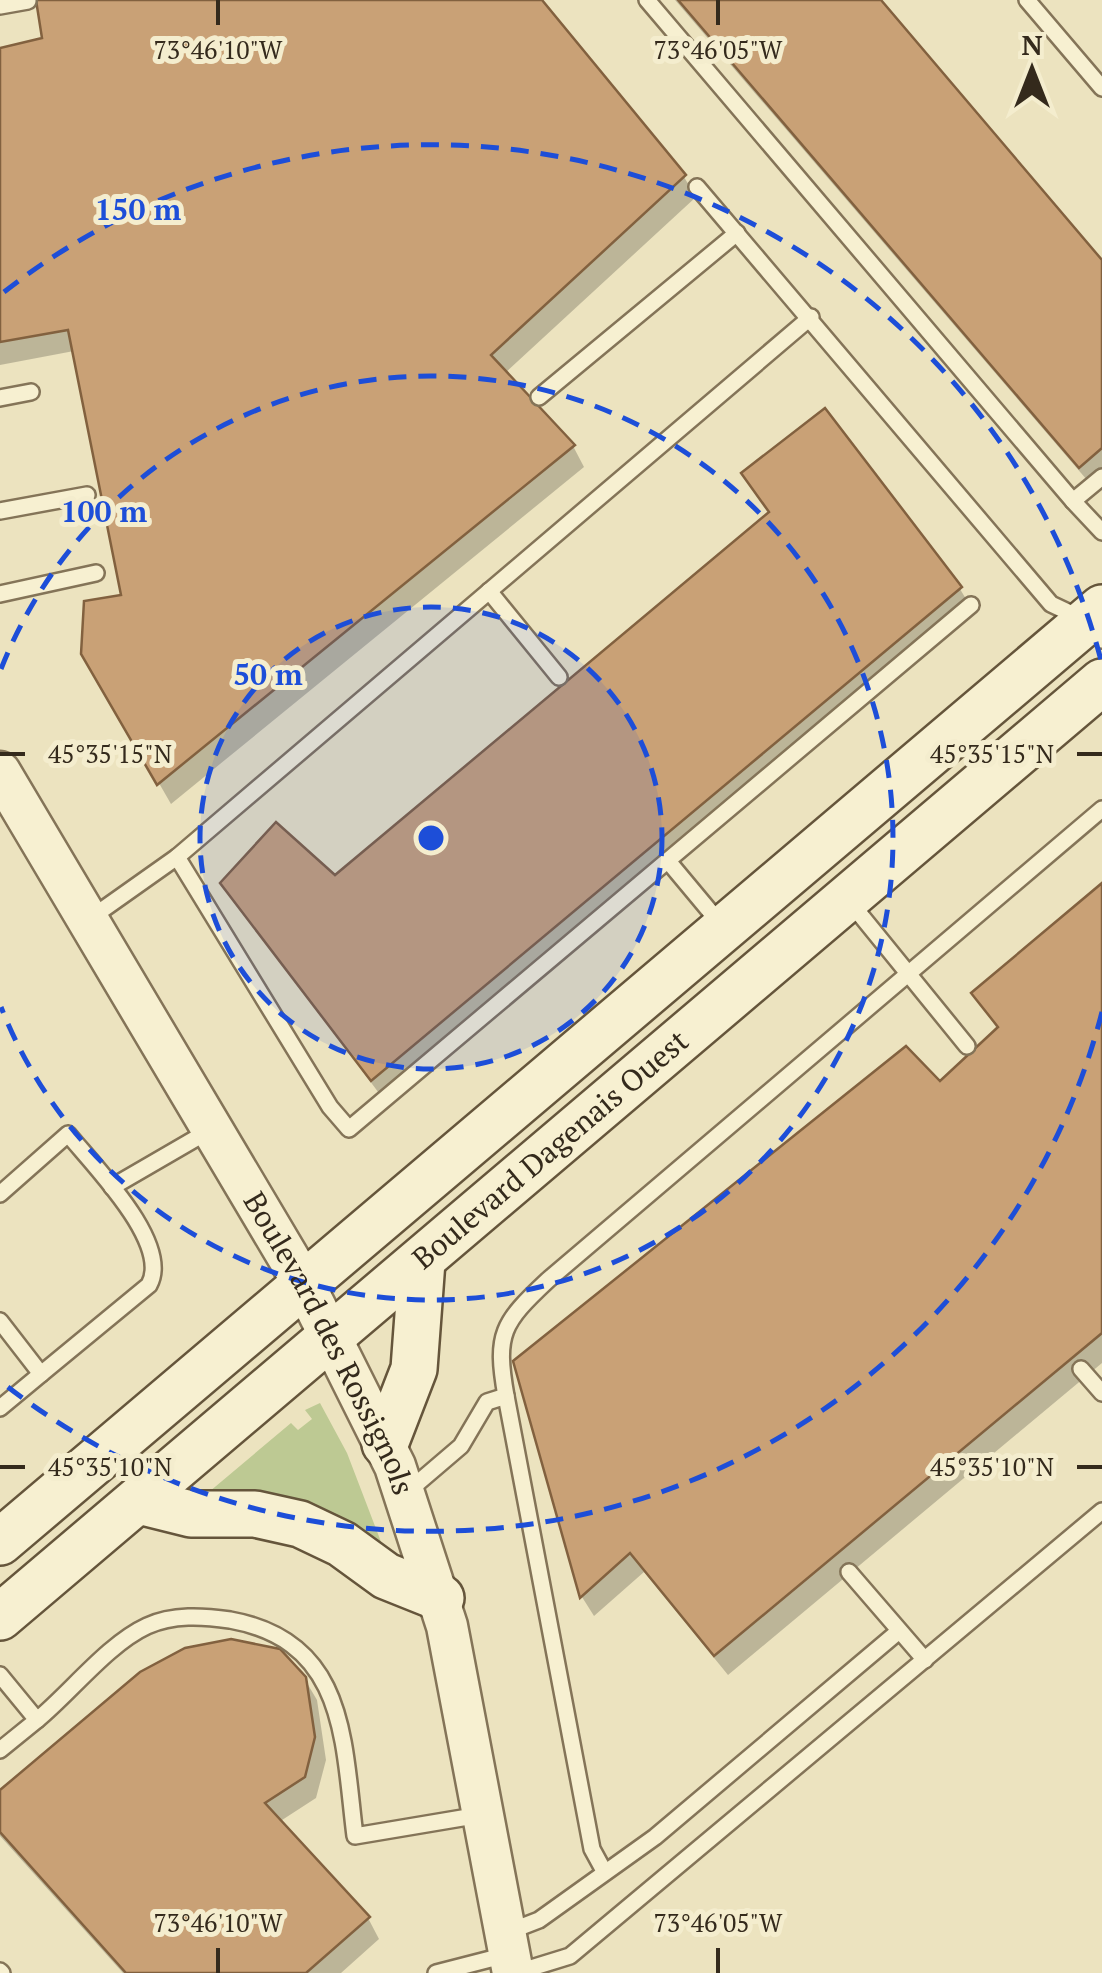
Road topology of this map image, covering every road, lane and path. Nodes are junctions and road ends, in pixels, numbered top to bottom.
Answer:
1 (647, 0) edge
2 (1027, 0) edge
3 (28, 1) edge
4 (0, 6) edge
5 (1102, 88) edge
6 (697, 187) dead end
7 (737, 233) junction
8 (811, 317) junction
9 (31, 392) dead end
10 (539, 397) dead end
11 (0, 398) edge
12 (1102, 476) edge
13 (87, 495) dead end
14 (1073, 501) junction
15 (0, 511) edge
16 (1102, 532) edge
17 (96, 574) dead end
18 (489, 592) junction
19 (0, 594) edge
20 (970, 605) dead end
21 (1097, 623) edge
22 (559, 677) dead end
23 (1102, 682) edge
24 (0, 772) edge
25 (1102, 809) edge
26 (177, 857) junction
27 (668, 861) junction
28 (847, 899) junction
29 (88, 920) junction
30 (724, 928) junction
31 (908, 974) junction
32 (967, 1046) dead end
33 (212, 1129) junction
34 (112, 1187) junction
35 (0, 1194) edge
36 (422, 1261) junction
37 (304, 1284) junction
38 (0, 1321) edge
39 (331, 1337) junction
40 (1081, 1369) dead end
41 (40, 1374) junction
42 (1102, 1393) edge
43 (506, 1396) junction
44 (0, 1408) edge
45 (385, 1444) junction
46 (406, 1493) junction
47 (138, 1501) junction
48 (1102, 1511) edge
49 (0, 1542) edge
50 (849, 1572) dead end
51 (440, 1598) junction
52 (0, 1617) edge
53 (899, 1630) junction
54 (925, 1660) junction
55 (0, 1676) edge
56 (37, 1720) junction
57 (0, 1750) edge
58 (483, 1814) junction
59 (604, 1871) junction
60 (511, 1958) edge
61 (436, 1973) edge

1 - 14 lane
2 - 5 lane
3 - 4 lane
6 - 7 lane
7 - 8 lane
7 - 10 lane
8 - 18 lane
8 - 21 lane
9 - 11 lane
12 - 14 lane
13 - 15 lane
14 - 16 lane
17 - 19 lane
18 - 22 lane
18 - 26 lane
20 - 27 lane
21 - 30 main road, Boulevard Dagenais Ouest
23 - 28 main road, Boulevard Dagenais Ouest
24 - 29 street, Boulevard des Rossignols
25 - 31 lane
26 - 27 lane
26 - 29 lane
27 - 30 lane
28 - 31 lane
28 - 36 main road, Boulevard Dagenais Ouest
29 - 33 street, Boulevard des Rossignols
30 - 37 main road, Boulevard Dagenais Ouest
31 - 32 lane
31 - 43 lane
33 - 34 lane
33 - 37 street, Boulevard des Rossignols
34 - 35 lane
34 - 41 lane
36 - 39 main road, Boulevard Dagenais Ouest
36 - 45 main road
37 - 39 street, Boulevard des Rossignols
37 - 49 main road, Boulevard Dagenais Ouest
38 - 41 lane
39 - 45 street, Boulevard des Rossignols
39 - 47 main road, Boulevard Dagenais Ouest
40 - 42 lane
41 - 44 lane
43 - 46 lane
43 - 59 lane
45 - 46 street, Boulevard des Rossignols
46 - 51 street, Boulevard des Rossignols
47 - 51 main road
47 - 52 main road, Boulevard Dagenais Ouest
48 - 54 lane
50 - 53 lane
51 - 58 street, Boulevard des Rossignols
53 - 54 lane
53 - 59 lane
54 - 60 lane
55 - 56 lane
56 - 57 lane
56 - 58 lane
58 - 60 street, Boulevard des Rossignols
59 - 60 lane
60 - 61 lane

